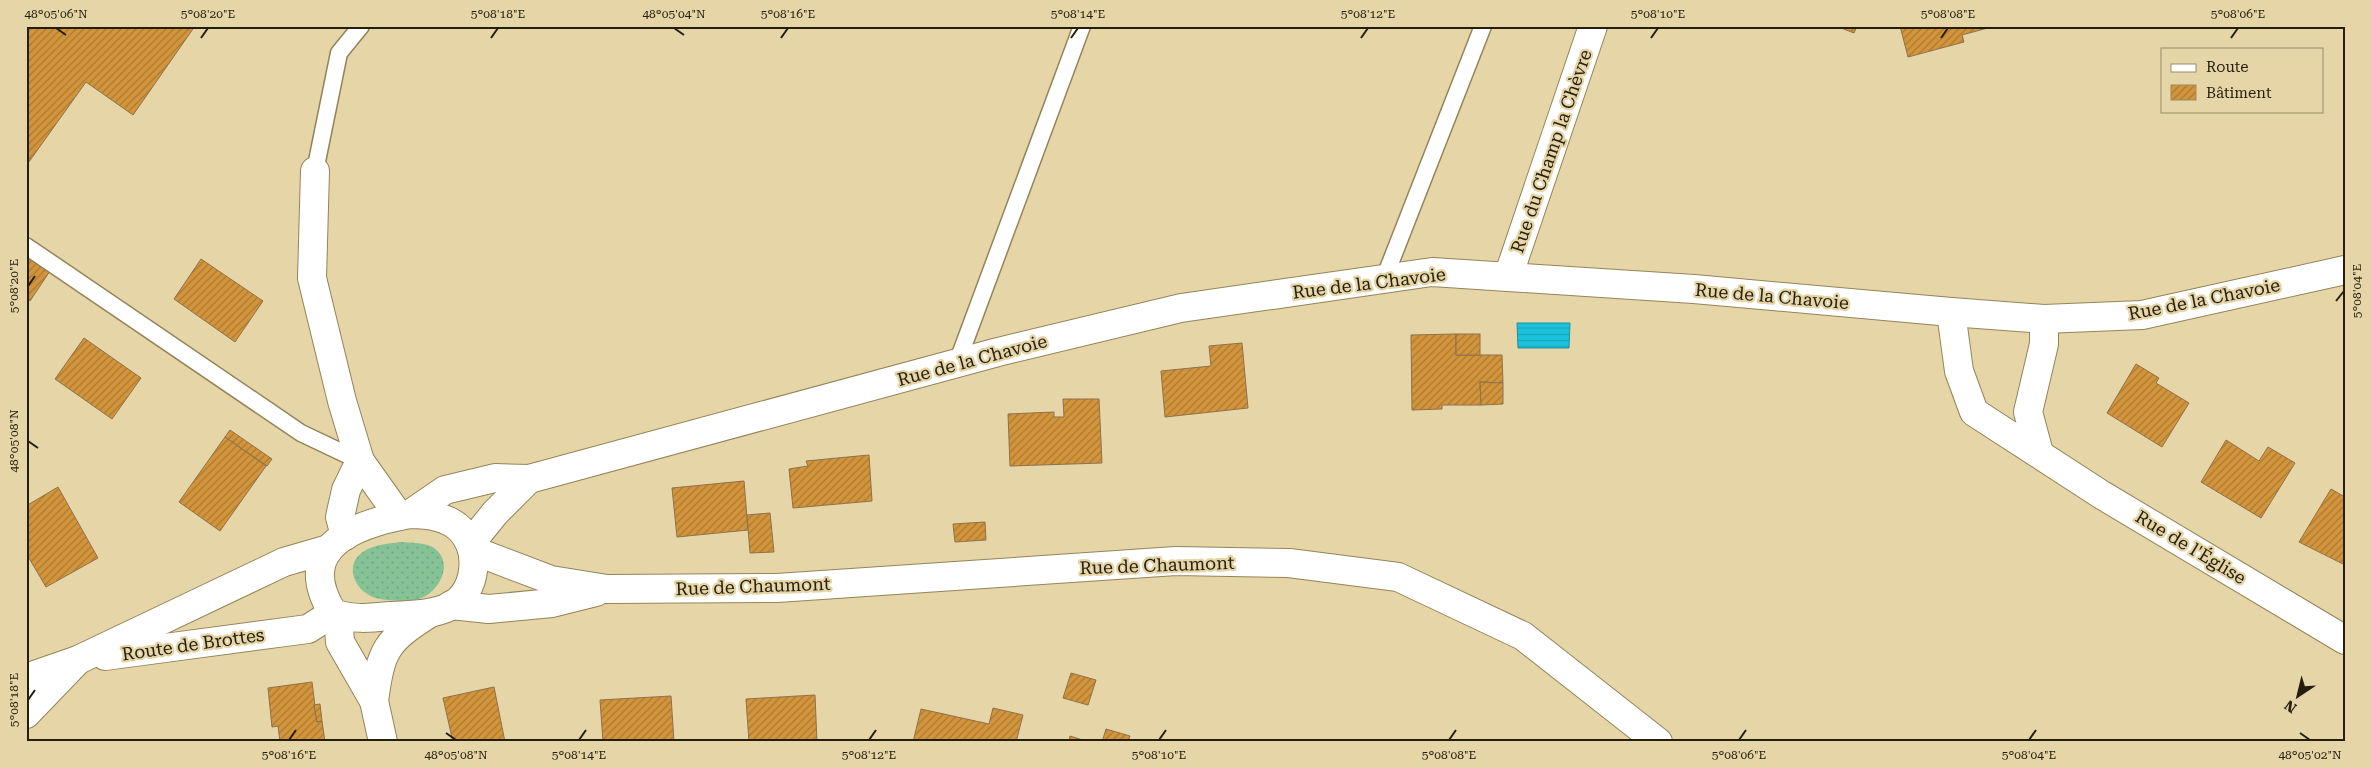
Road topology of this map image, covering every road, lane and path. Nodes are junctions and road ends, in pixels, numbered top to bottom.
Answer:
1 (361, 26) edge
2 (1082, 26) edge
3 (1483, 26) edge
4 (1593, 26) edge
5 (315, 171) joint
6 (26, 246) edge
7 (2345, 270) edge
8 (1508, 277) junction
9 (1384, 279) junction
10 (1951, 312) junction
11 (2044, 319) junction
12 (957, 363) junction
13 (2039, 452) junction
14 (360, 461) junction
15 (529, 479) junction
16 (405, 515) junction
17 (337, 543) junction
18 (472, 547) junction
19 (607, 589) junction
20 (441, 609) junction
21 (336, 614) junction
22 (308, 629) junction
23 (2345, 640) edge
24 (340, 642) junction
25 (78, 660) junction
26 (26, 678) edge
27 (374, 701) junction
28 (26, 714) edge
29 (383, 742) edge
30 (1658, 742) edge

1 - 5 lane
2 - 12 lane
3 - 9 lane
4 - 8 street, Rue du Champ la Chèvre
5 - 14 street
6 - 14 lane
7 - 11 street, Rue de la Chavoie
8 - 9 street, Rue de la Chavoie
8 - 10 street, Rue de la Chavoie
9 - 12 street, Rue de la Chavoie
10 - 11 street, Rue de la Chavoie
10 - 13 street, Rue de l'Église
11 - 13 street
12 - 15 street, Rue de la Chavoie
13 - 23 street, Rue de l'Église
14 - 16 street
14 - 17 street
15 - 16 street, Rue de la Chavoie
15 - 18 street, Rue de la Chavoie
16 - 17 street
16 - 18 street
17 - 21 street
17 - 25 street, Route de Brottes
18 - 19 street, Rue de Chaumont
18 - 20 street
19 - 20 street, Rue de Chaumont
19 - 30 street, Rue de Chaumont
20 - 21 street
20 - 27 street
21 - 22 street
21 - 24 street
22 - 24 street
22 - 25 street, Route de Brottes
24 - 27 street
25 - 26 street, Route de Brottes
25 - 28 street
27 - 29 street

